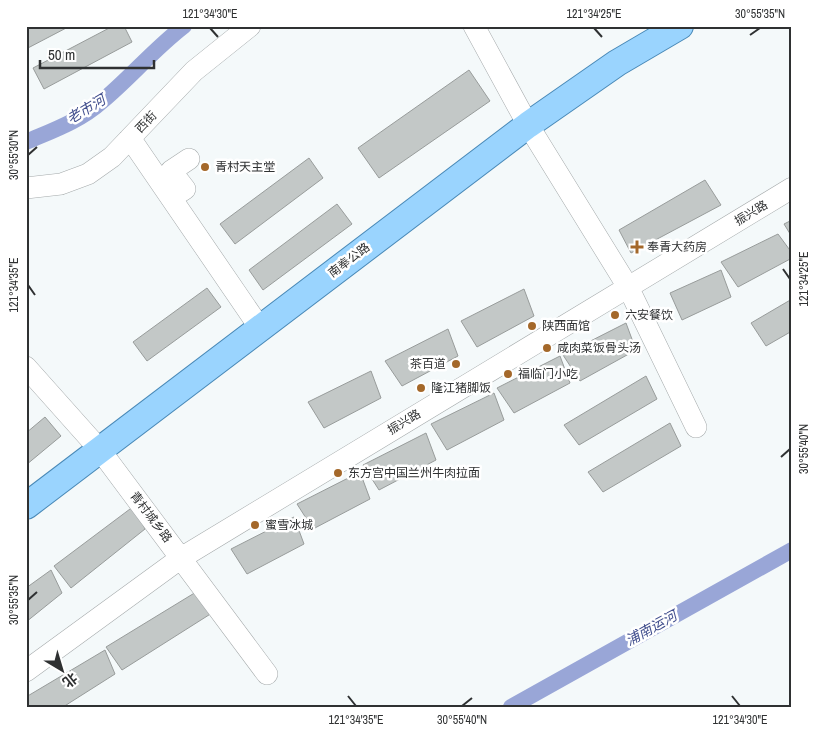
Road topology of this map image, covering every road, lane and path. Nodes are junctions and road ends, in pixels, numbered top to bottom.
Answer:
1 (250, 26) edge
2 (474, 26) edge
3 (680, 26) edge
4 (528, 124) junction
5 (130, 138) junction
6 (189, 159) dead end
7 (26, 188) edge
8 (792, 188) edge
9 (171, 198) junction
10 (628, 287) junction
11 (260, 328) junction
12 (26, 367) edge
13 (696, 427) dead end
14 (100, 450) junction
15 (26, 506) edge
16 (181, 558) junction
17 (26, 670) edge
18 (267, 674) dead end

1 - 5 street, 西街
2 - 4 street
3 - 4 main road, 南奉公路
4 - 10 street
4 - 11 main road, 南奉公路
5 - 7 street, 西街
5 - 9 street
6 - 9 street
8 - 10 street, 振兴路
9 - 11 street
10 - 13 street
10 - 16 street, 振兴路
11 - 14 main road, 南奉公路
12 - 14 street, 青村城乡路
14 - 15 main road, 南奉公路
14 - 16 street, 青村城乡路
16 - 17 street, 振兴路
16 - 18 street, 青村城乡路

